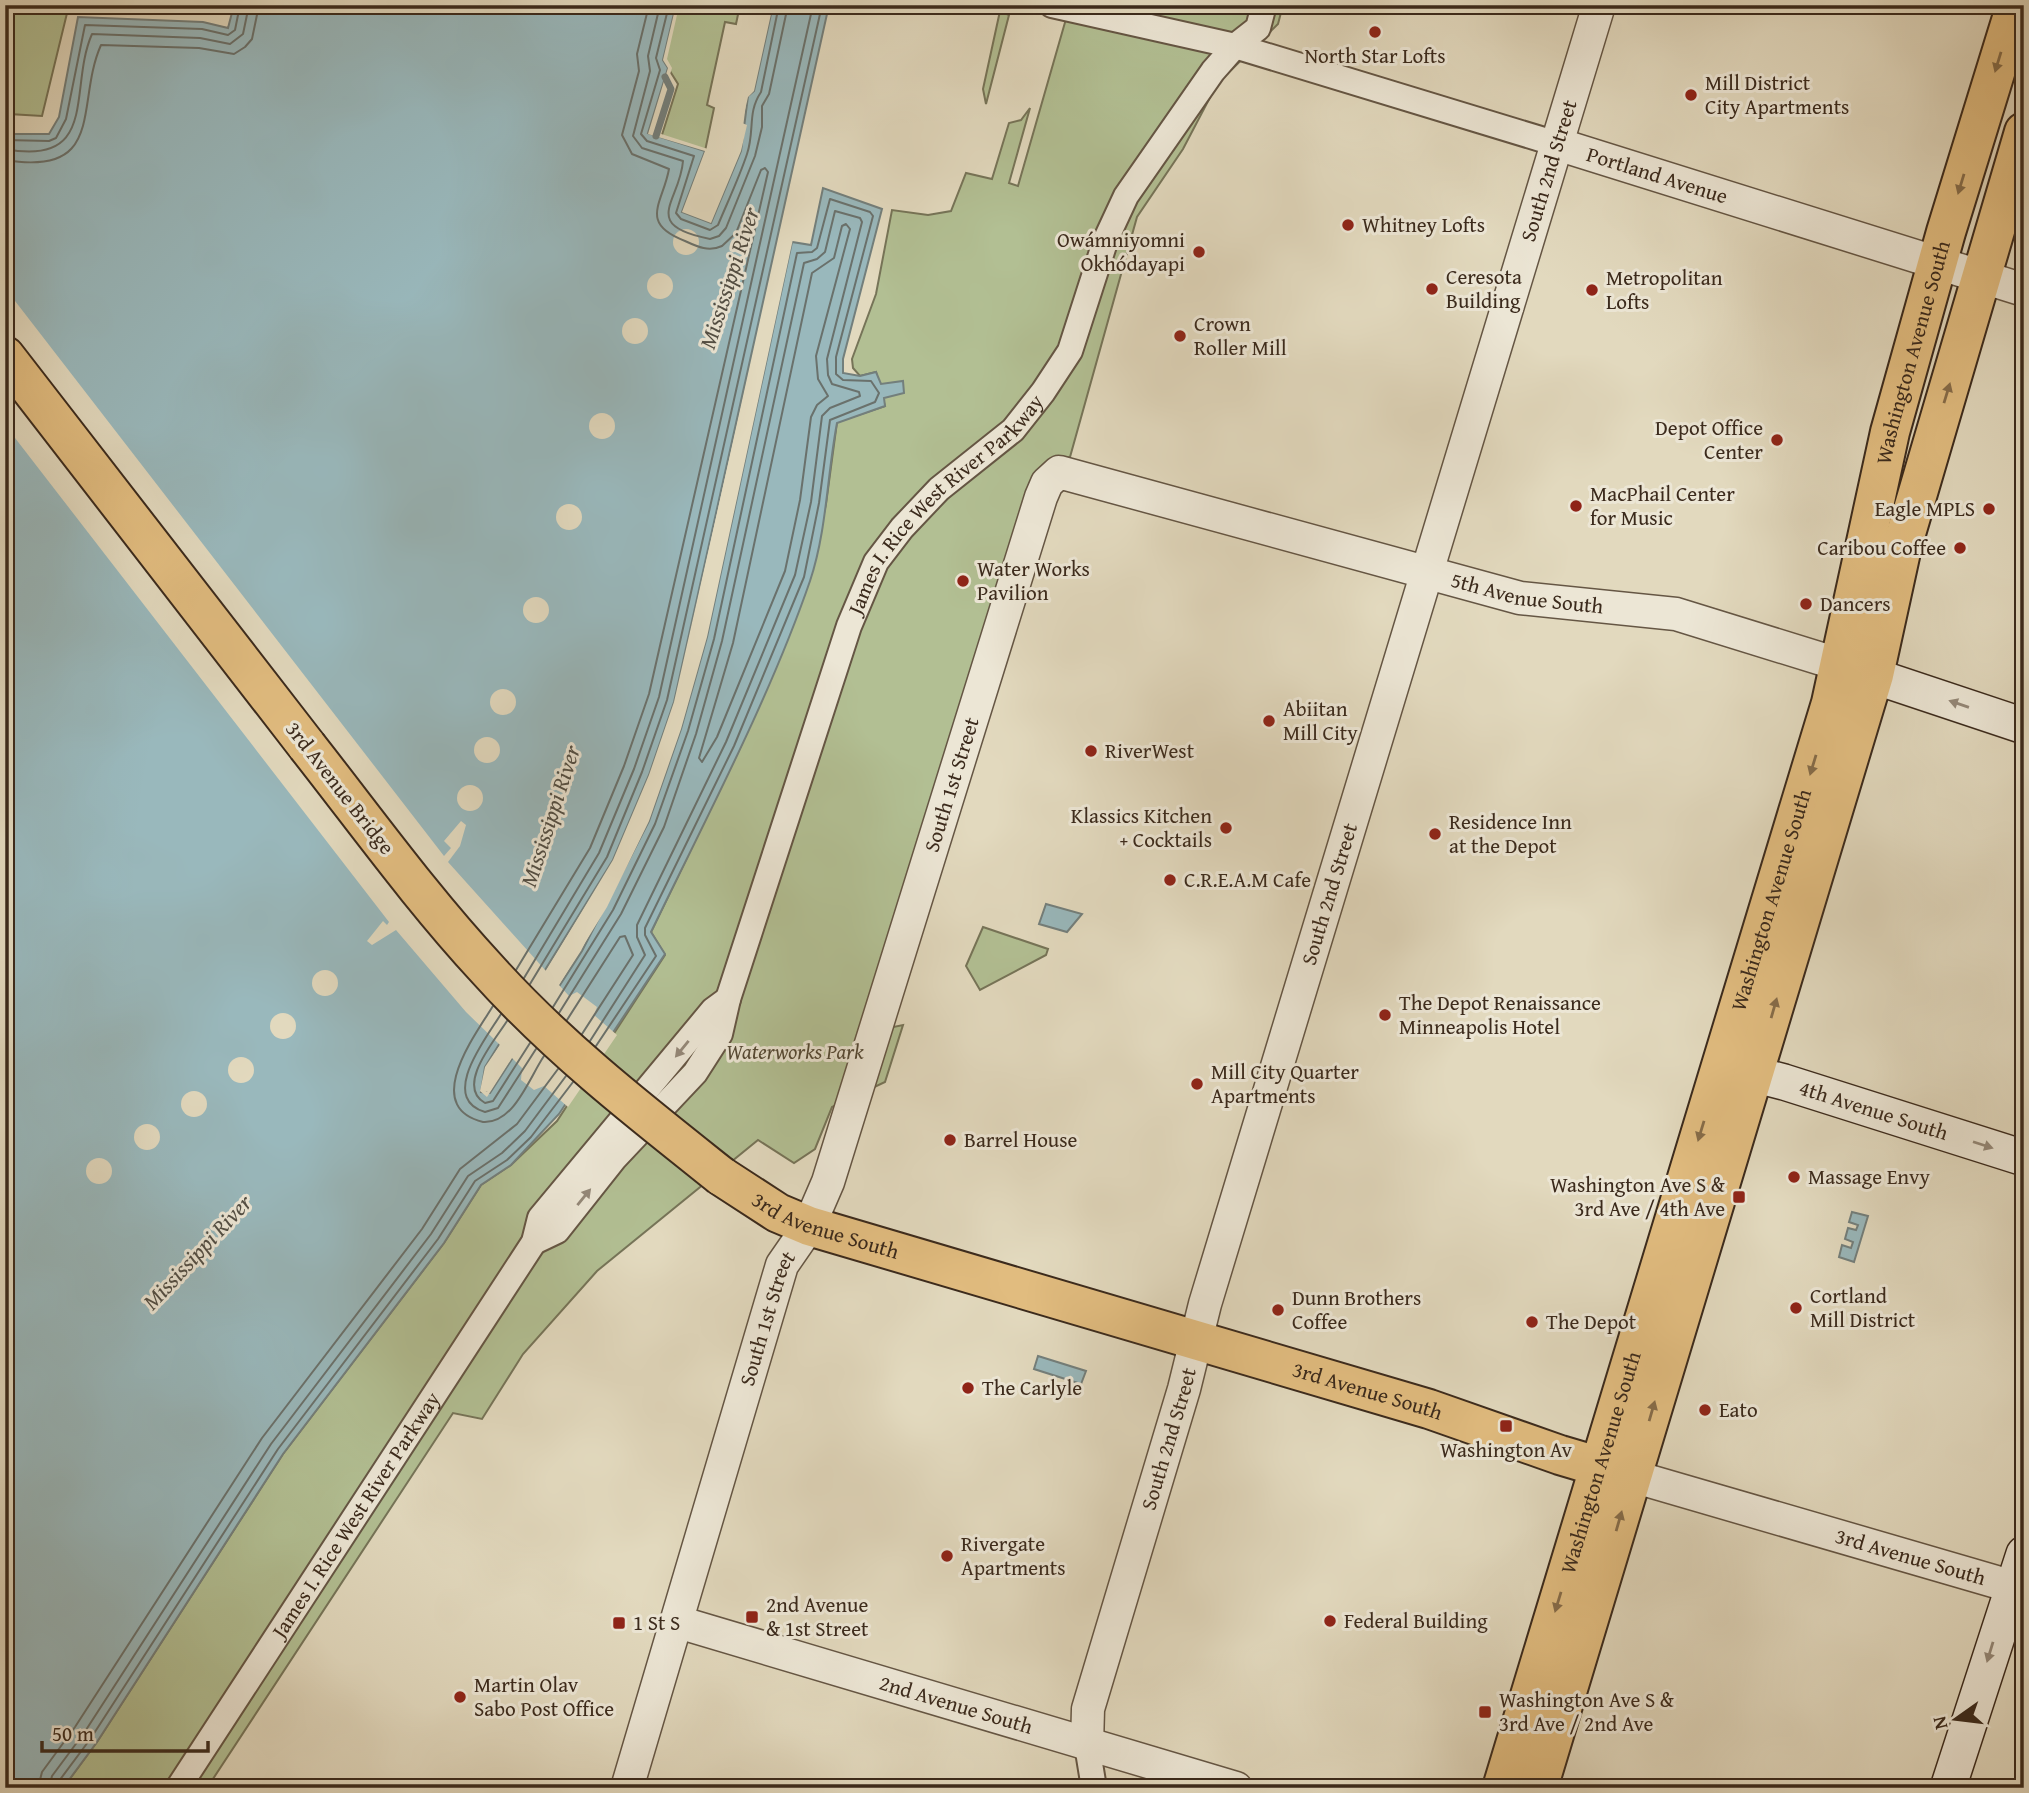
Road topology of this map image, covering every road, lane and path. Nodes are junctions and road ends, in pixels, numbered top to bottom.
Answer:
1 (1052, 5) edge
2 (1265, 5) edge
3 (1599, 5) edge
4 (2016, 5) edge
5 (1235, 46) junction
6 (2024, 132) edge
7 (1557, 144) junction
8 (1937, 264) junction
9 (1981, 278) junction
10 (2024, 290) edge
11 (5, 356) edge
12 (1041, 498) joint
13 (1429, 572) junction
14 (1857, 670) junction
15 (2024, 726) edge
16 (1738, 1070) junction
17 (2024, 1158) edge
18 (721, 1176) joint
19 (809, 1226) junction
20 (1198, 1339) junction
21 (1615, 1471) junction
22 (2024, 1554) edge
23 (2018, 1589) edge
24 (678, 1622) junction
25 (1087, 1745) junction
26 (178, 1788) edge
27 (627, 1788) edge
28 (1094, 1788) edge
29 (1236, 1788) edge
30 (1502, 1788) edge
31 (1538, 1788) edge
32 (1948, 1788) edge

1 - 5 street, Portland Avenue
2 - 5 street, James I. Rice West River Parkway
3 - 7 street, South 2nd Street
4 -> 8 main road, Washington Avenue South
5 - 7 street, Portland Avenue
5 - 26 street, James I. Rice West River Parkway
6 - 9 main road, Washington Avenue South
7 - 8 street, Portland Avenue
7 - 13 street, South 2nd Street
8 - 9 street, Portland Avenue
8 - 14 main road, Washington Avenue South
9 - 10 street, Portland Avenue
14 -> 9 main road, Washington Avenue South
11 - 18 main road, 3rd Avenue Bridge, bridge
12 - 13 street, 5th Avenue South
12 - 19 street, South 1st Street
13 - 14 street, 5th Avenue South
13 - 20 street, South 2nd Street
15 -> 14 main road, 5th Avenue South
14 - 16 main road, Washington Avenue South
16 -> 17 main road, 4th Avenue South
16 - 21 main road, Washington Avenue South
18 - 19 main road, 3rd Avenue South
19 - 20 main road, 3rd Avenue South
19 - 24 street, South 1st Street
20 - 21 main road, 3rd Avenue South
20 - 25 street, South 2nd Street
21 - 23 street, 3rd Avenue South
21 -> 30 main road, Washington Avenue South
31 -> 21 main road, Washington Avenue South
22 - 23 main road
23 -> 32 main road
24 - 25 street, 2nd Avenue South
24 - 27 street, South 1st Street
25 - 28 street, South 2nd Street
25 - 29 street, 2nd Avenue South

